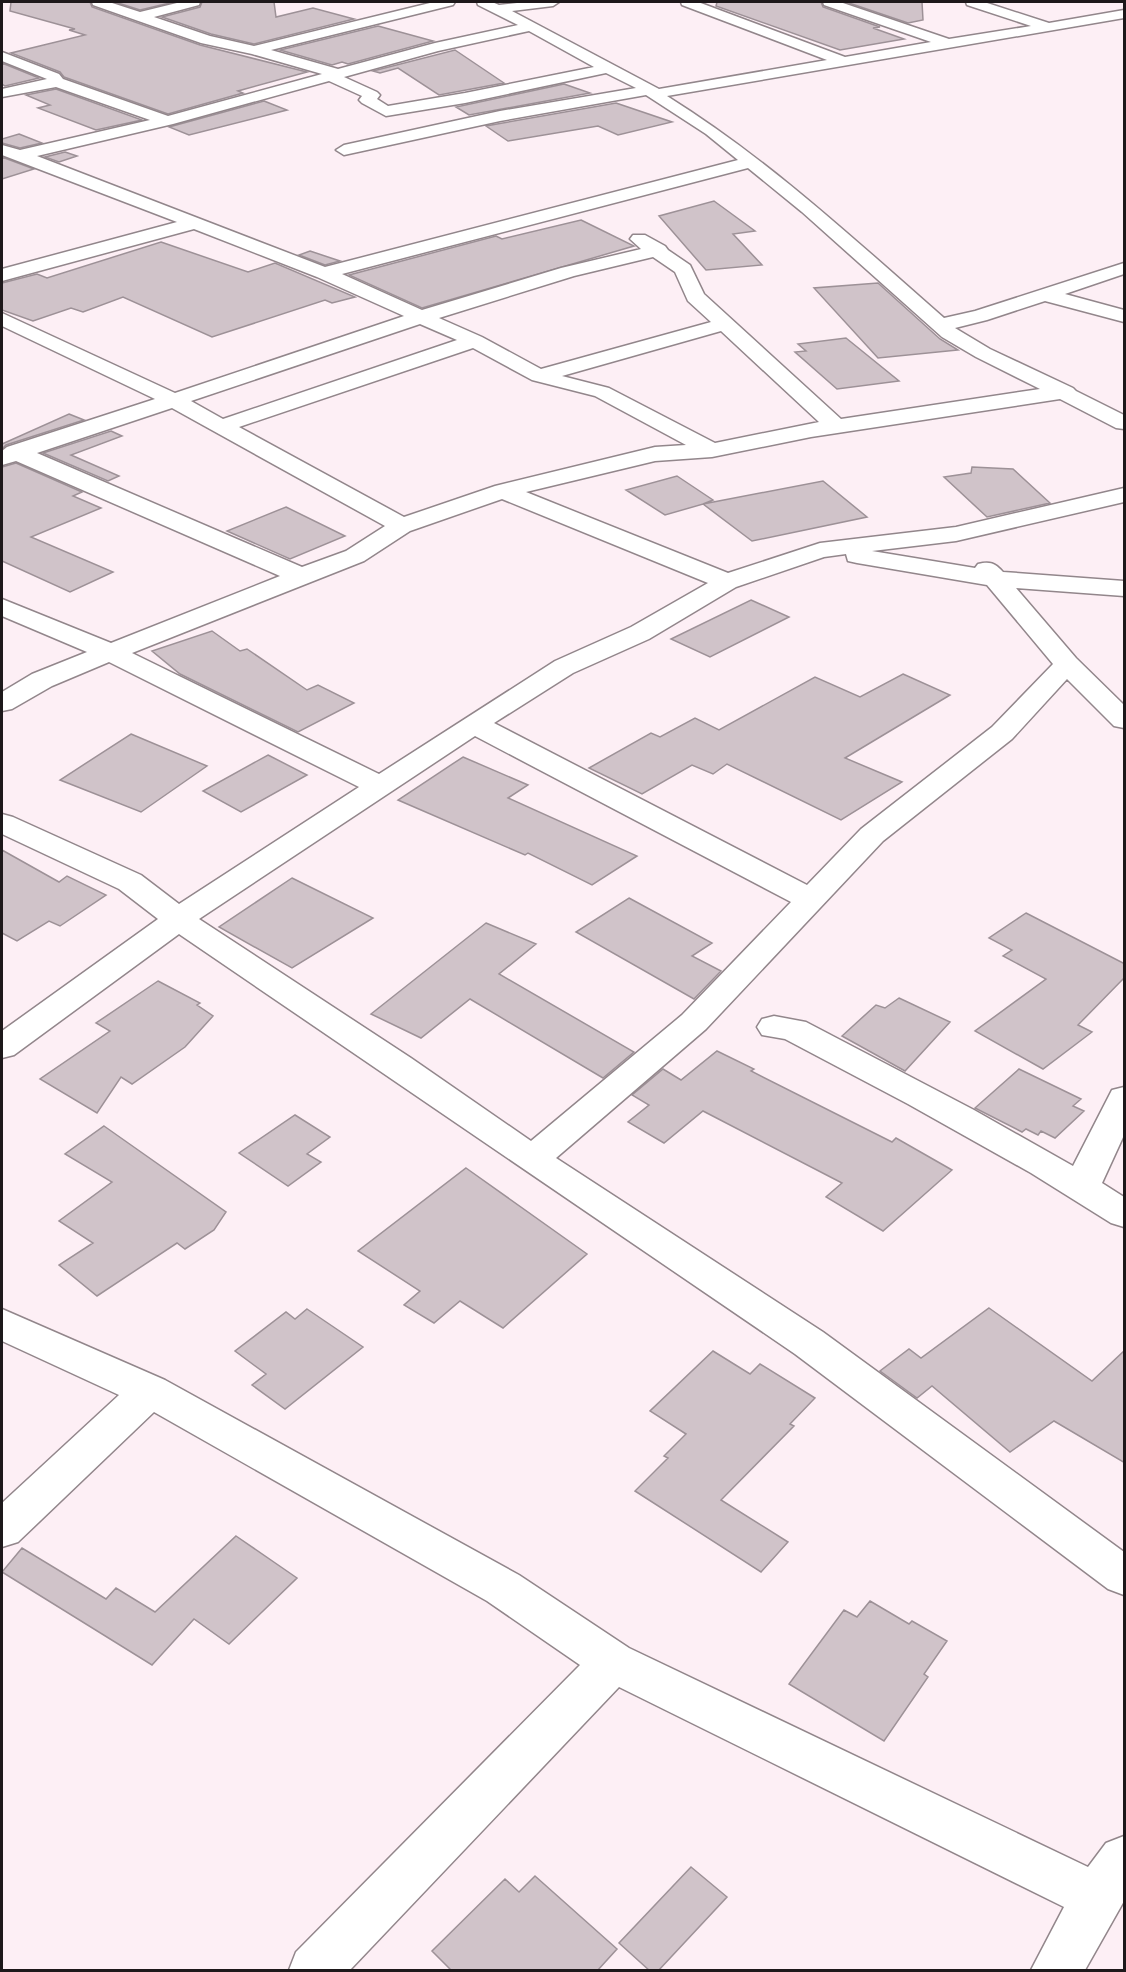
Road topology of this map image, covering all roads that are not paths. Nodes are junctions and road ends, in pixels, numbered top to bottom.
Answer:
1 (98, 2) edge
2 (194, 2) edge
3 (448, 2) edge
4 (483, 2) edge
5 (553, 2) edge
6 (687, 2) edge
7 (829, 2) edge
8 (972, 2) edge
9 (499, 9) junction
10 (1125, 14) edge
11 (142, 16) junction
12 (531, 26) junction
13 (1051, 27) junction
14 (951, 44) junction
15 (235, 47) junction
16 (254, 50) junction
17 (203, 54) dead end
18 (2, 56) edge
19 (845, 62) junction
20 (269, 66) dead end
21 (610, 68) junction
22 (333, 74) junction
23 (57, 81) junction
24 (653, 92) junction
25 (2, 93) edge
26 (465, 98) junction
27 (500, 116) junction
28 (167, 121) junction
29 (2, 150) edge
30 (344, 150) dead end
31 (20, 154) junction
32 (2, 159) edge
33 (751, 162) junction
34 (195, 223) junction
35 (633, 235) dead end
36 (659, 250) junction
37 (1125, 268) edge
38 (324, 273) junction
39 (2, 275) edge
40 (1047, 295) junction
41 (1125, 316) edge
42 (421, 317) junction
43 (3, 321) edge
44 (726, 324) junction
45 (940, 325) junction
46 (475, 341) junction
47 (539, 376) junction
48 (1066, 393) junction
49 (173, 400) junction
50 (1123, 420) edge
51 (222, 426) junction
52 (836, 426) junction
53 (712, 450) junction
54 (8, 455) edge
55 (503, 491) junction
56 (1125, 495) edge
57 (402, 526) junction
58 (956, 534) junction
59 (820, 550) junction
60 (301, 576) junction
61 (995, 579) junction
62 (727, 582) junction
63 (1039, 582) junction
64 (1125, 588) edge
65 (1015, 603) junction
66 (2, 607) edge
67 (109, 652) junction
68 (1067, 664) junction
69 (2, 703) edge
70 (1125, 720) edge
71 (476, 724) junction
72 (381, 786) junction
73 (2, 823) edge
74 (808, 899) junction
75 (178, 919) junction
76 (774, 1027) dead end
77 (5, 1039) edge
78 (1125, 1098) edge
79 (532, 1160) junction
80 (1082, 1186) junction
81 (1125, 1214) edge
82 (2, 1324) edge
83 (150, 1391) junction
84 (2, 1528) edge
85 (1125, 1576) edge
86 (613, 1662) junction
87 (1111, 1879) edge
88 (315, 1971) edge
89 (1057, 1971) edge

1 - 11 street
2 - 11 street
3 - 16 street
4 - 9 street
5 - 9 street
6 - 19 street
7 - 14 street
8 - 13 street
9 - 12 street
10 - 13 street
11 - 15 street
12 - 21 street
12 - 22 street
13 - 14 street
14 - 19 street
15 - 16 street
15 - 17 street
16 - 20 street
16 - 22 street
18 - 23 street
19 - 24 street
21 - 24 street
21 - 26 street
22 - 26 street
22 - 28 street
23 - 25 street
23 - 28 street
24 - 27 street
24 - 33 street
26 - 27 street
27 - 30 street
28 - 31 street
29 - 31 street
31 - 32 street
31 - 34 street
33 - 38 street
33 - 45 street
34 - 38 street
34 - 39 street
35 - 36 street
36 - 42 street
36 - 44 street
37 - 40 street
38 - 42 street
40 - 41 street
40 - 45 street
42 - 46 street
42 - 49 street
43 - 49 street
44 - 47 street
44 - 52 street
45 - 48 street
46 - 47 street
46 - 51 street
47 - 53 street
48 - 50 street
48 - 52 street
49 - 51 street
49 - 54 street
51 - 57 street
52 - 53 street
53 - 55 street
54 - 60 street
55 - 57 street
55 - 62 street
56 - 58 street
57 - 60 street
58 - 59 street
58 - 61 street
59 - 61 street
59 - 62 street
60 - 67 street
61 - 63 street
61 - 65 street
62 - 71 street
63 - 64 street
63 - 65 street
65 - 68 street
66 - 67 street
67 - 69 street
67 - 72 street
68 - 70 street
68 - 74 street
71 - 72 street
71 - 74 street
72 - 75 street
73 - 75 street
74 - 79 street
75 - 77 street
75 - 79 street
76 - 80 street
78 - 80 street
79 - 85 street
80 - 81 street
82 - 83 street
83 - 84 street
83 - 86 street
86 - 87 street
86 - 88 street
87 - 89 street

